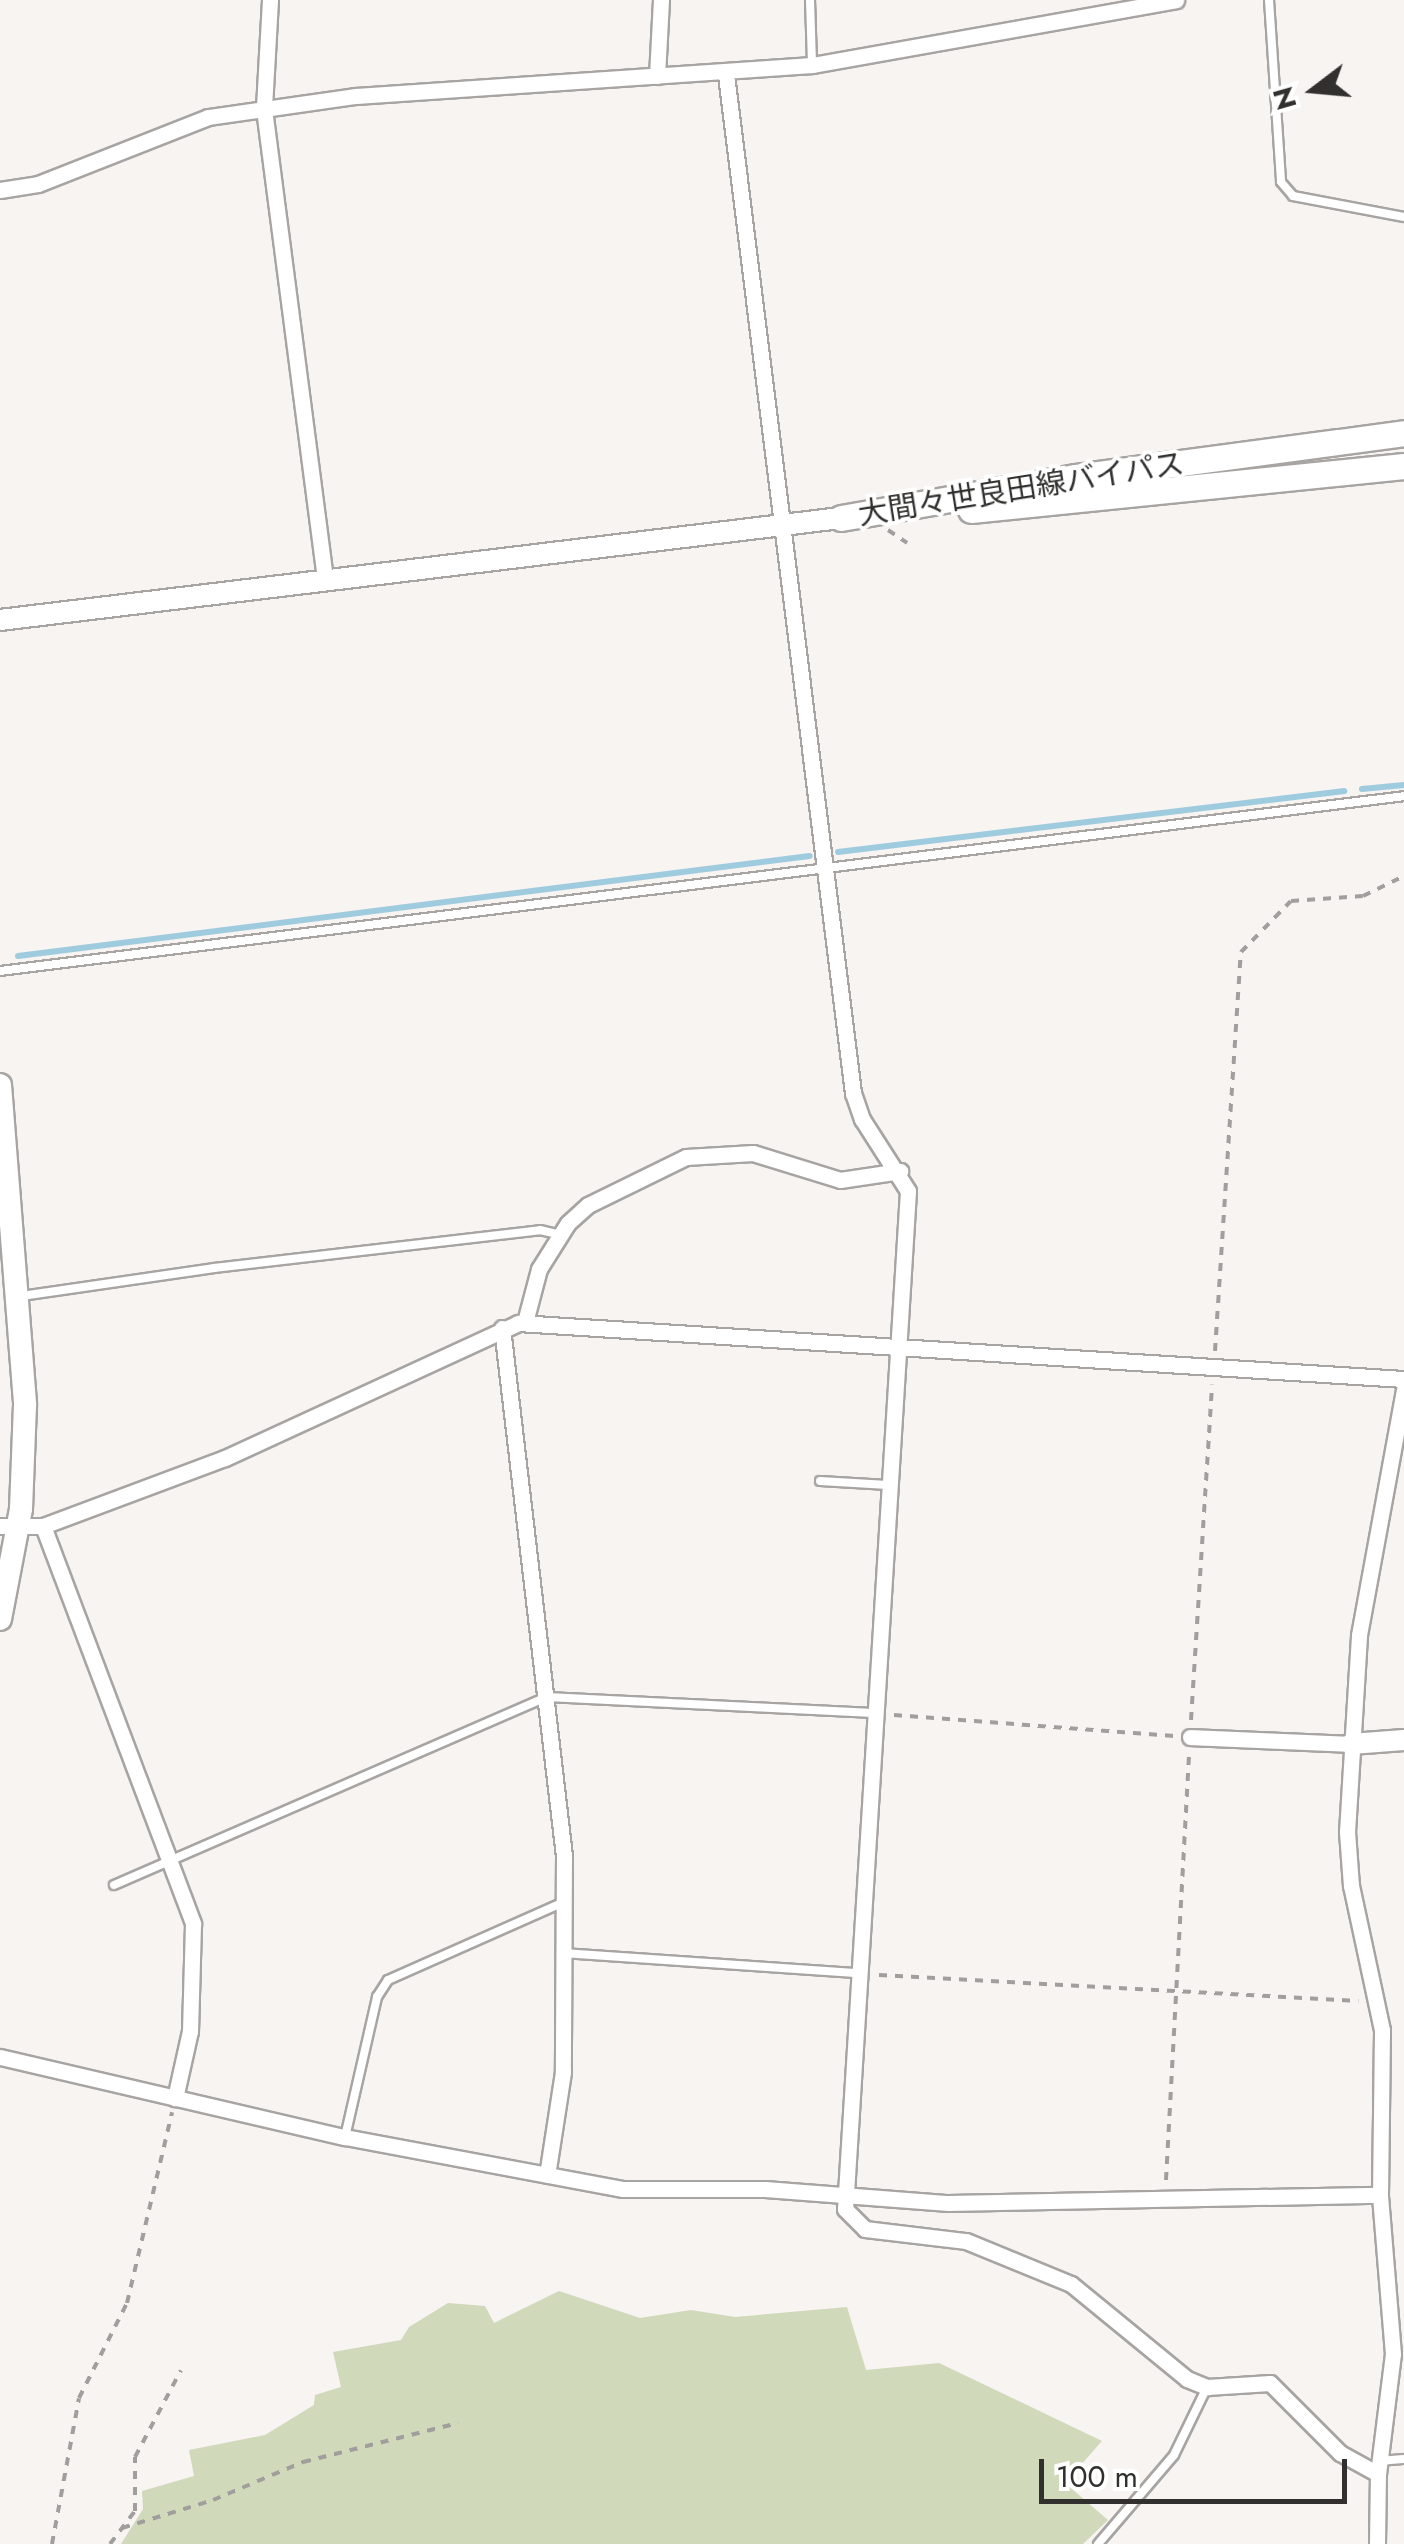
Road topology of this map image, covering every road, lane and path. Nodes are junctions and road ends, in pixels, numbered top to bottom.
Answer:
1 (270, 0) edge
2 (661, 0) edge
3 (810, 0) edge
4 (1176, 0) edge
5 (1269, 0) edge
6 (1137, 4) edge
7 (812, 65) junction
8 (726, 75) junction
9 (657, 76) junction
10 (264, 109) junction
11 (0, 190) edge
12 (1404, 218) edge
13 (1404, 433) edge
14 (1404, 466) edge
15 (842, 518) junction
16 (782, 524) junction
17 (882, 524) dead end
18 (907, 543) dead end
19 (325, 582) junction
20 (0, 620) edge
21 (1404, 796) edge
22 (826, 864) junction
23 (1404, 876) edge
24 (0, 971) edge
25 (0, 1085) edge
26 (900, 1171) junction
27 (557, 1234) junction
28 (8, 1264) edge
29 (18, 1297) junction
30 (525, 1322) junction
31 (502, 1328) junction
32 (897, 1344) junction
33 (1214, 1364) junction
34 (1404, 1379) edge
35 (1404, 1390) edge
36 (820, 1481) dead end
37 (888, 1485) junction
38 (10, 1526) edge
39 (43, 1526) junction
40 (0, 1619) edge
41 (546, 1697) junction
42 (874, 1713) junction
43 (1190, 1737) junction
44 (1404, 1740) edge
45 (1350, 1744) junction
46 (168, 1858) junction
47 (114, 1885) dead end
48 (562, 1903) junction
49 (563, 1953) junction
50 (859, 1973) junction
51 (1176, 1994) junction
52 (1377, 2000) junction
53 (0, 2057) edge
54 (176, 2098) junction
55 (345, 2137) junction
56 (547, 2175) junction
57 (1380, 2195) junction
58 (846, 2197) junction
59 (1166, 2199) junction
60 (182, 2370) dead end
61 (1208, 2386) junction
62 (458, 2422) dead end
63 (1404, 2458) edge
64 (1379, 2468) junction
65 (122, 2528) junction
66 (52, 2544) edge
67 (110, 2544) edge
68 (1098, 2544) edge
69 (1377, 2544) edge

1 - 10 street
2 - 9 street
3 - 7 lane
4 - 6 street
5 - 12 lane
6 - 7 street
7 - 8 street
8 - 9 street
8 - 16 street
9 - 10 street
10 - 11 street
10 - 19 street
13 - 15 main road, 大間々世良田線バイパス
14 - 15 main road, 大間々世良田線バイパス
15 - 16 street
16 - 19 street
16 - 22 street
17 - 18 path
19 - 20 street
21 - 22 lane
22 - 24 lane
22 - 26 street
23 - 33 path
25 - 28 main road
26 - 27 street
26 - 32 street
27 - 29 lane
27 - 30 street
28 - 29 main road
29 - 38 main road
30 - 31 street
30 - 32 street
31 - 39 street
31 - 41 street
32 - 33 street
32 - 37 street
33 - 34 street
33 - 43 path
35 - 45 street
36 - 37 lane
37 - 42 street
38 - 39 street
38 - 40 main road
39 - 46 street
41 - 42 lane
41 - 46 lane
41 - 48 street
42 - 43 path
42 - 50 street
43 - 45 street
43 - 51 path
44 - 45 street
45 - 52 street
46 - 47 lane
46 - 54 street
48 - 49 street
48 - 55 lane
49 - 50 lane
49 - 56 street
50 - 51 path
50 - 58 street
51 - 52 path
51 - 59 path
52 - 57 street
53 - 54 street
54 - 55 street
54 - 66 path
55 - 56 street
56 - 58 street
57 - 59 street
57 - 64 street
58 - 59 street
58 - 61 street
60 - 65 path
61 - 64 street
61 - 68 lane
62 - 65 path
63 - 64 lane
64 - 69 street
65 - 67 path

